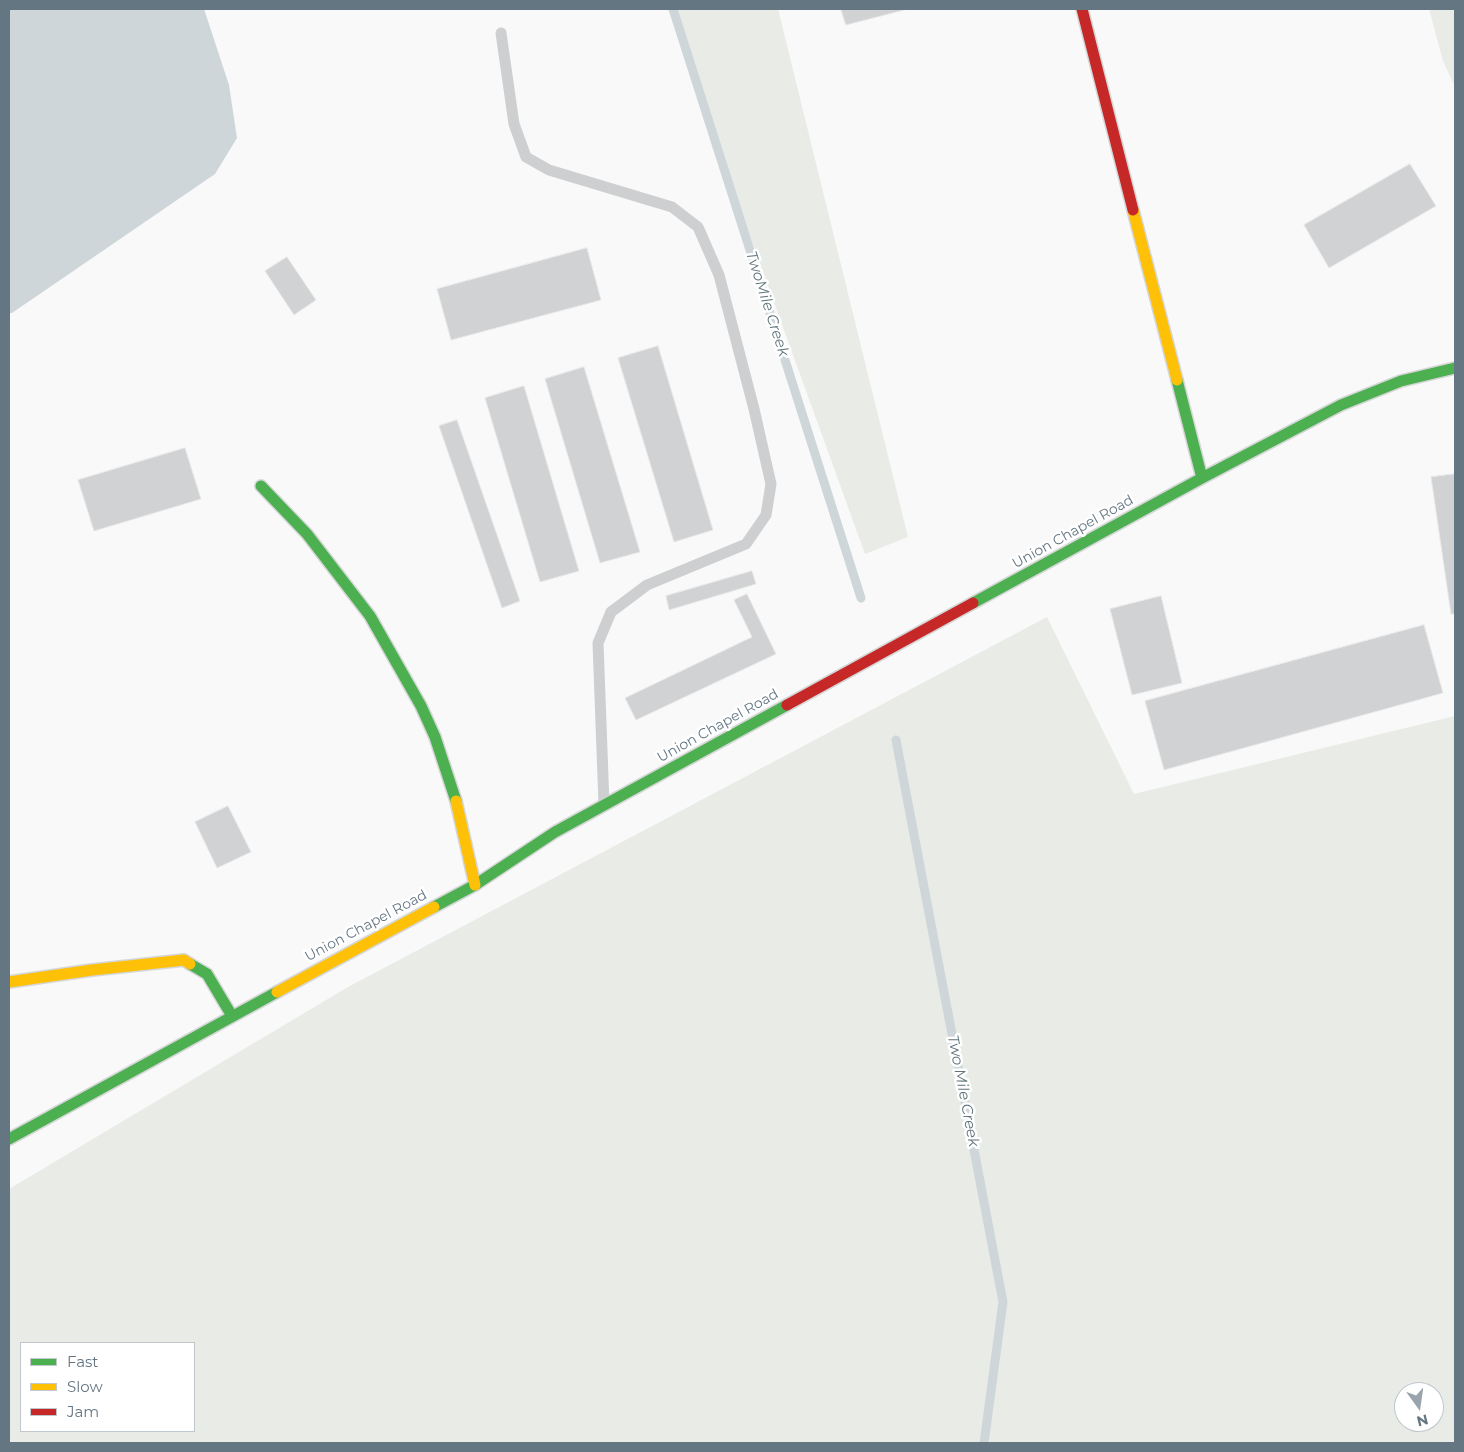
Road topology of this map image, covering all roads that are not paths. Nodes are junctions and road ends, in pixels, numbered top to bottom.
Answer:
1 (1082, 9) edge
2 (501, 33) dead end
3 (1455, 368) edge
4 (1202, 478) junction
5 (261, 486) dead end
6 (604, 805) junction
7 (475, 884) junction
8 (9, 982) edge
9 (232, 1016) junction
10 (9, 1140) edge

1 - 4 street
2 - 6 lane
3 - 4 street, Union Chapel Road
4 - 6 street, Union Chapel Road
5 - 7 street
6 - 7 street, Union Chapel Road
7 - 9 street, Union Chapel Road
8 - 9 street
9 - 10 street, Union Chapel Road

